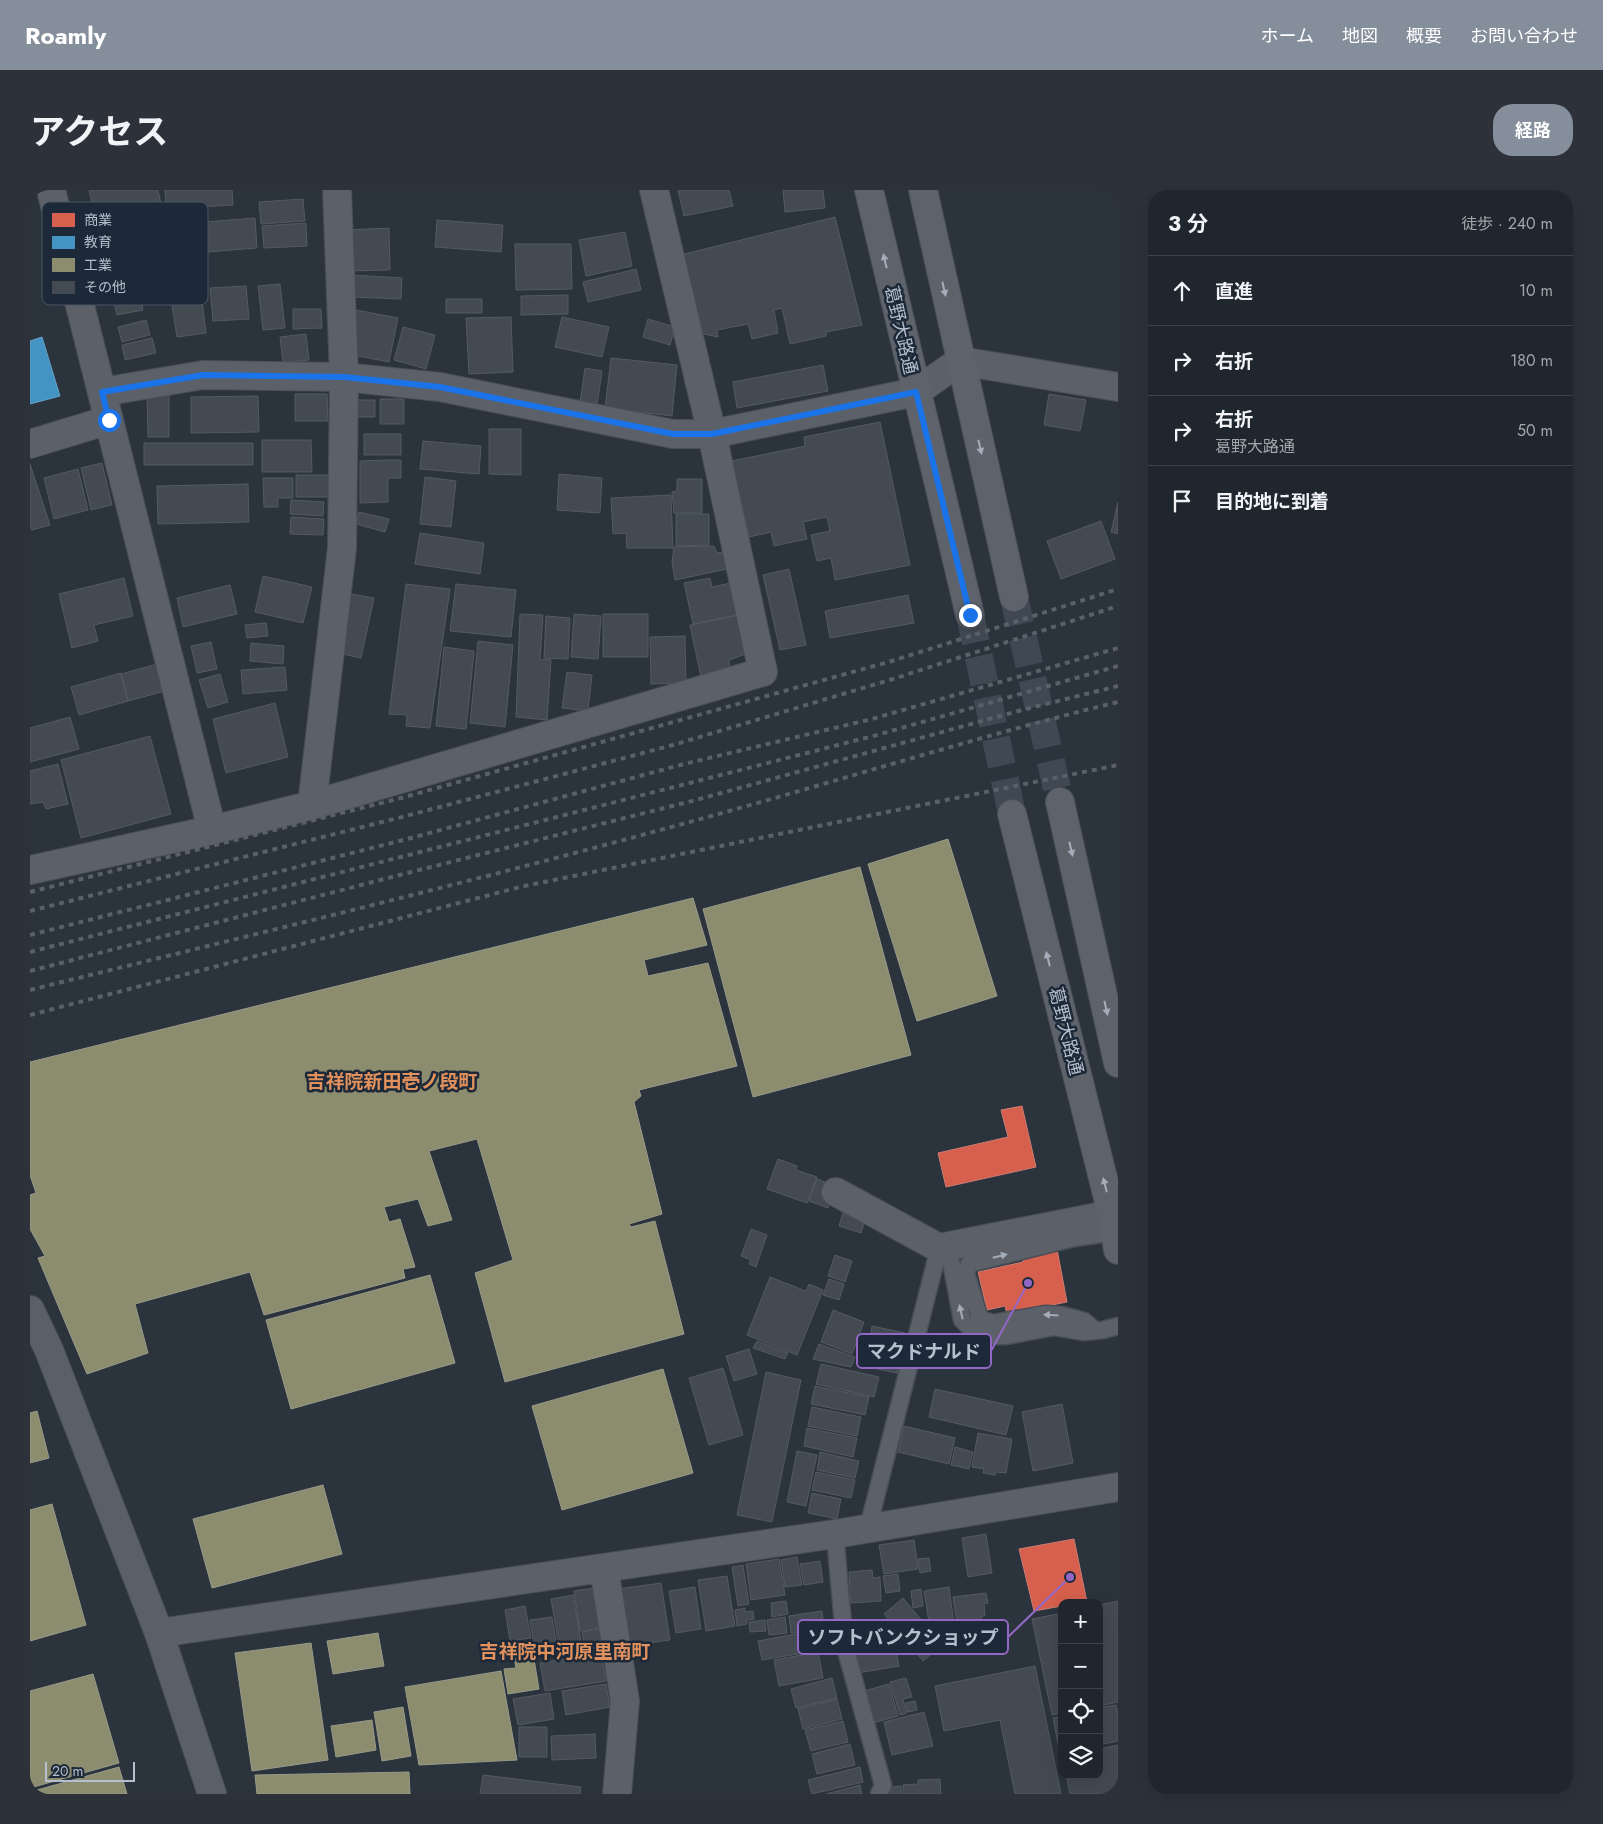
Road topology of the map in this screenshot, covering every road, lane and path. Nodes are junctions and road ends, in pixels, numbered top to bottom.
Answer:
1 (337, 190) edge
2 (654, 190) edge
3 (869, 190) edge
4 (922, 190) edge
5 (80, 305) edge
6 (960, 361) junction
7 (344, 377) junction
8 (1118, 387) edge
9 (102, 392) junction
10 (916, 392) junction
11 (109, 420) junction
12 (712, 434) junction
13 (30, 444) edge
14 (1014, 597) tunnel mouth
15 (970, 615) tunnel mouth
16 (1060, 802) tunnel mouth
17 (312, 805) junction
18 (1012, 814) tunnel mouth
19 (212, 830) junction
20 (30, 870) edge
21 (1118, 1063) edge
22 (836, 1192) dead end
23 (1116, 1227) edge
24 (943, 1247) junction
25 (30, 1310) edge
26 (1118, 1326) edge
27 (1096, 1330) junction
28 (1118, 1486) edge
29 (868, 1528) junction
30 (835, 1534) junction
31 (604, 1568) junction
32 (159, 1633) junction
33 (212, 1794) edge
34 (617, 1794) edge
35 (879, 1794) edge

1 - 7 street
2 - 12 street
10 -> 3 main road, 葛野大路通
4 -> 6 main road
5 - 9 street
6 - 8 street
6 - 10 street
6 -> 14 main road
7 - 9 street
7 - 12 street
7 - 17 street
9 - 11 street
10 - 12 street
10 - 15 main road, 葛野大路通
11 - 13 street
11 - 19 street
12 - 17 street
16 -> 21 main road
17 - 19 street
23 -> 18 main road, 葛野大路通
19 - 20 street
22 - 24 street
23 - 24 street
27 -> 23 lane
27 -> 24 lane
24 - 29 lane
25 - 32 street
26 - 27 lane
28 - 29 street
29 - 30 street
30 - 31 street
30 - 35 lane
31 - 32 street
31 - 34 street
32 - 33 street

